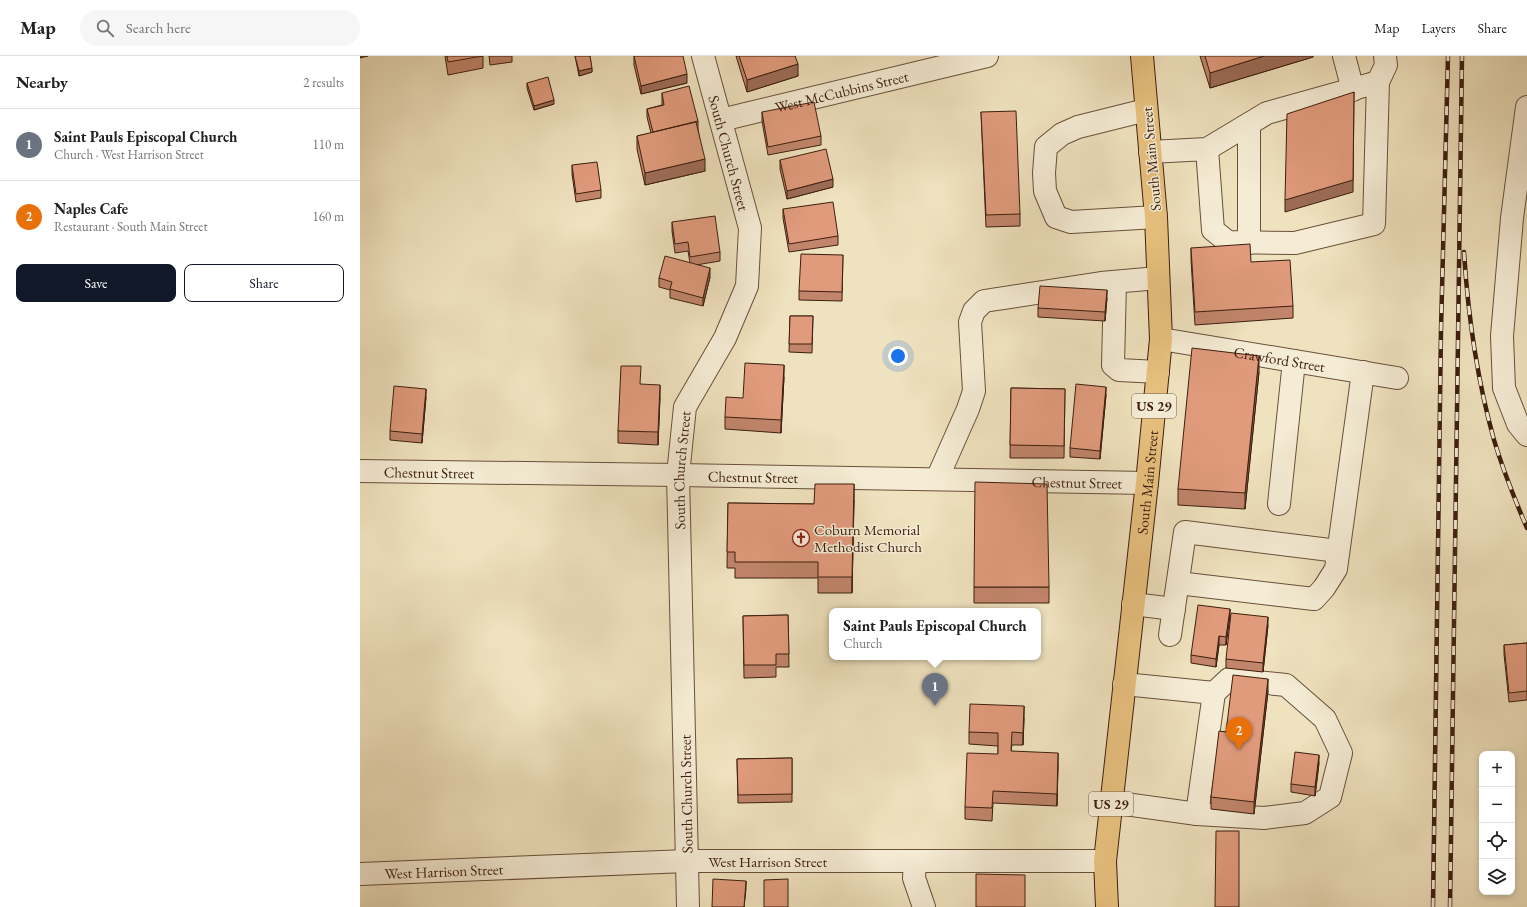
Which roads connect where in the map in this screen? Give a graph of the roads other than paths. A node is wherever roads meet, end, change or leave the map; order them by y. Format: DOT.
graph roads {
  1 [pos="703,56"];
  2 [pos="986,56"];
  3 [pos="1142,56"];
  4 [pos="1344,56"];
  5 [pos="1385,56"];
  6 [pos="1378,82"];
  7 [pos="1353,90"];
  8 [pos="1527,108"];
  9 [pos="1146,110"];
  10 [pos="721,120"];
  11 [pos="1249,124"];
  12 [pos="1206,149"];
  13 [pos="1150,152"];
  14 [pos="1156,217"];
  15 [pos="1249,243"];
  16 [pos="1158,278"];
  17 [pos="1115,282"];
  18 [pos="1161,339"];
  19 [pos="1294,361"];
  20 [pos="1158,372"];
  21 [pos="1363,372"];
  22 [pos="1398,378"];
  23 [pos="1522,429"];
  24 [pos="360,471"];
  25 [pos="678,475"];
  26 [pos="937,480"];
  27 [pos="1147,483"];
  28 [pos="1279,504"];
  29 [pos="1338,551"];
  30 [pos="1178,583"];
  31 [pos="1133,604"];
  32 [pos="1174,609"];
  33 [pos="1170,635"];
  34 [pos="1124,684"];
  35 [pos="1214,694"];
  36 [pos="1111,802"];
  37 [pos="1197,814"];
  38 [pos="687,861"];
  39 [pos="914,861"];
  40 [pos="1105,861"];
  41 [pos="360,874"];
  42 [pos="688,907"];
  43 [pos="924,907"];
  44 [pos="1107,907"];
  1 -- 10 [label="street, South Church Street"];
  2 -- 10 [label="street, West McCubbins Street"];
  3 -- 9 [label="main road, South Main Street / US 29"];
  4 -- 7 [label="street"];
  5 -- 6 [label="street"];
  6 -- 7 [label="street"];
  6 -- 15 [label="street"];
  7 -- 11 [label="street"];
  8 -- 23 [label="street"];
  9 -- 13 [label="main road, South Main Street / US 29"];
  9 -- 14 [label="street"];
  10 -- 25 [label="street, South Church Street"];
  11 -- 12 [label="street"];
  11 -- 15 [label="street"];
  12 -- 13 [label="street"];
  12 -- 15 [label="street"];
  13 -- 14 [label="main road, South Main Street / US 29"];
  14 -- 16 [label="main road, South Main Street / US 29"];
  16 -- 17 [label="street"];
  16 -- 18 [label="main road, South Main Street / US 29"];
  17 -- 20 [label="street"];
  17 -- 26 [label="street"];
  18 -- 19 [label="street, Crawford Street"];
  18 -- 20 [label="main road, South Main Street / US 29"];
  19 -- 21 [label="street, Crawford Street"];
  19 -- 28 [label="street"];
  20 -- 27 [label="main road, South Main Street / US 29"];
  21 -- 22 [label="street, Crawford Street"];
  21 -- 29 [label="street"];
  24 -- 25 [label="street, Chestnut Street"];
  25 -- 26 [label="street, Chestnut Street"];
  25 -- 38 [label="street, South Church Street"];
  26 -- 27 [label="street, Chestnut Street"];
  27 -- 31 [label="main road, South Main Street / US 29"];
  29 -- 30 [label="street"];
  29 -- 30 [label="street"];
  30 -- 32 [label="street"];
  31 -- 32 [label="street"];
  31 -- 34 [label="main road, South Main Street / US 29"];
  32 -- 33 [label="street"];
  34 -- 35 [label="street"];
  34 -- 36 [label="main road, South Main Street / US 29"];
  35 -- 37 [label="street"];
  35 -- 37 [label="street"];
  36 -- 37 [label="street"];
  36 -- 40 [label="main road, South Main Street / US 29"];
  38 -- 39 [label="street, West Harrison Street"];
  38 -- 41 [label="street, West Harrison Street"];
  38 -- 42 [label="street, South Church Street"];
  39 -- 40 [label="street, West Harrison Street"];
  39 -- 43 [label="street"];
  40 -- 44 [label="main road, South Main Street / US 29"];
}
